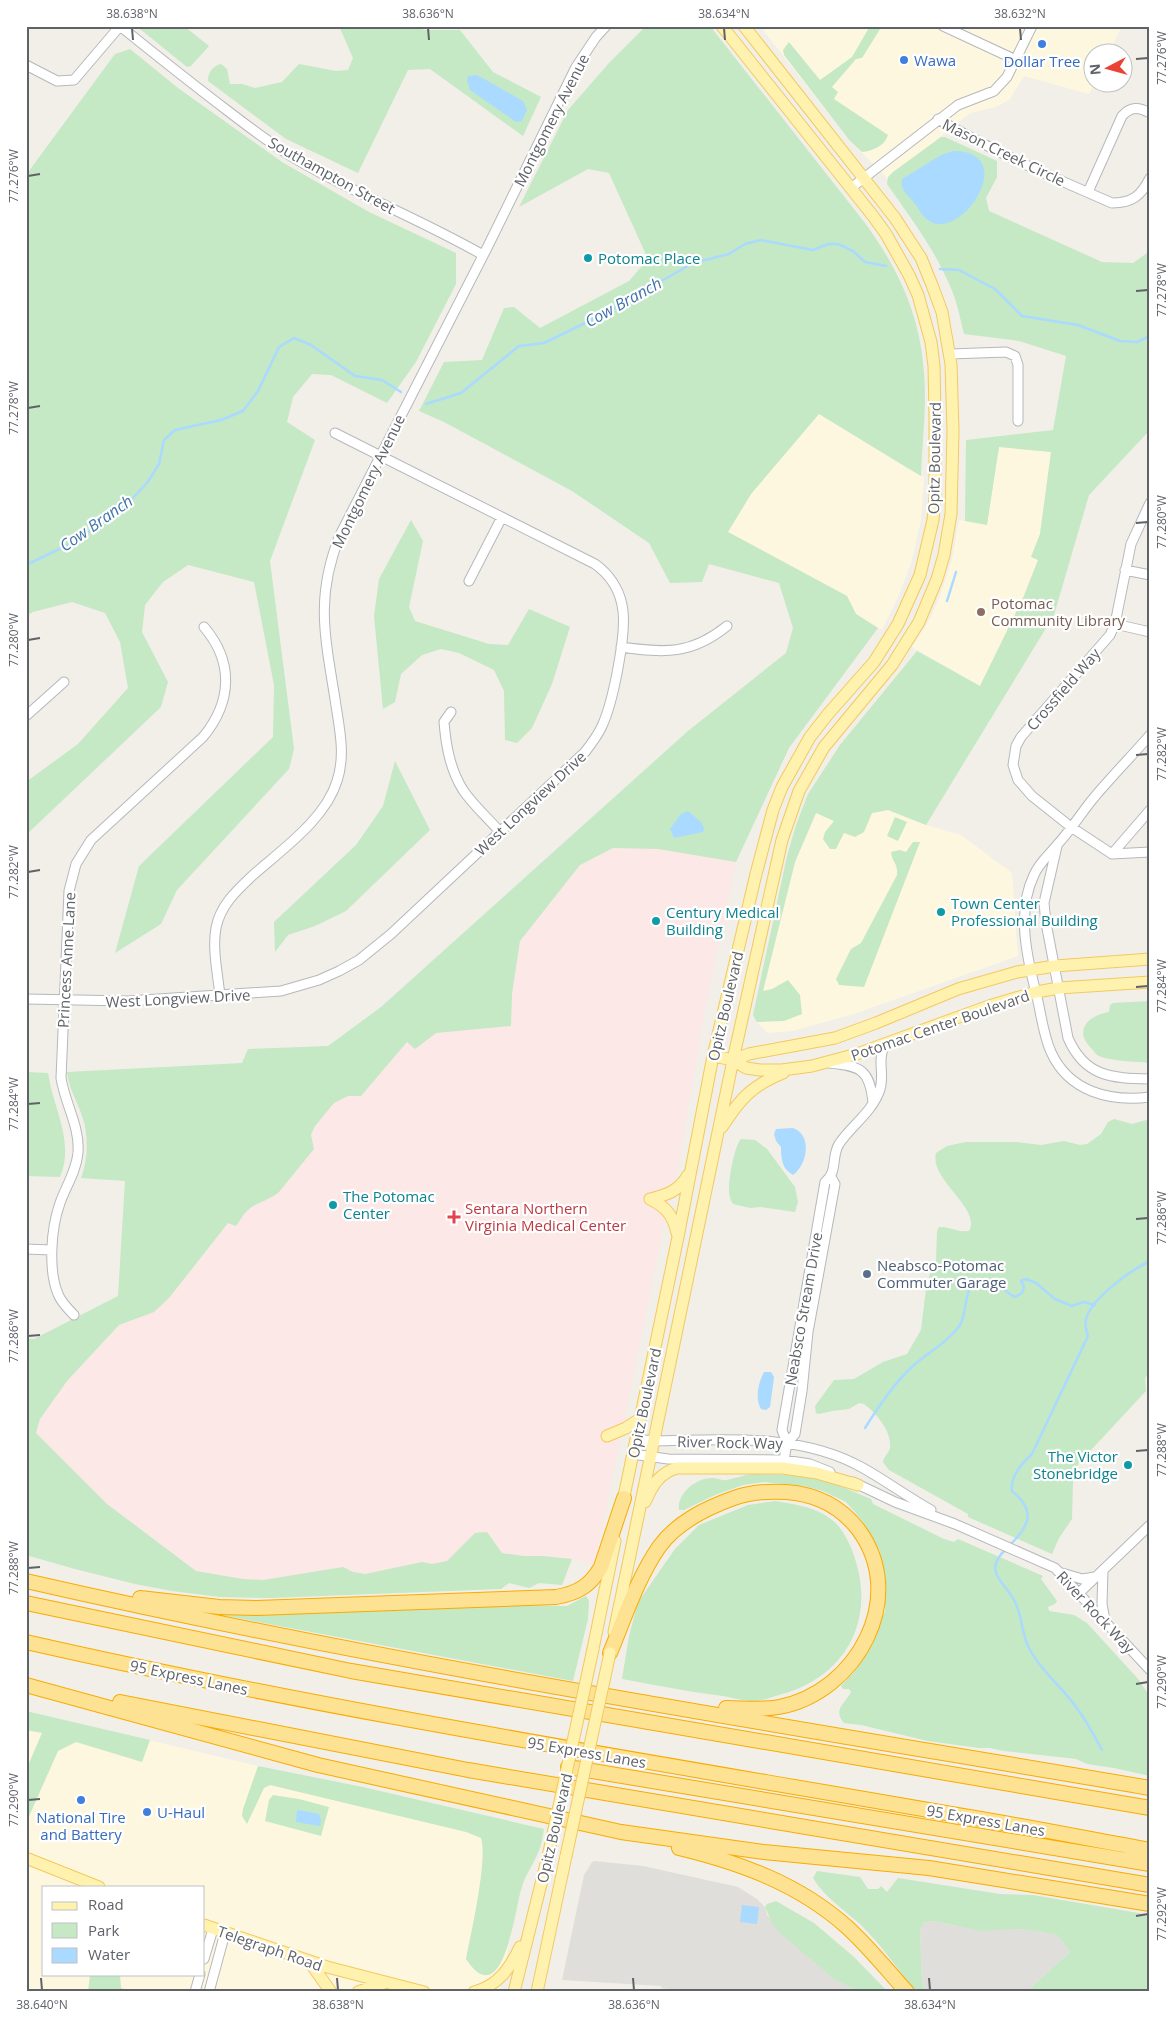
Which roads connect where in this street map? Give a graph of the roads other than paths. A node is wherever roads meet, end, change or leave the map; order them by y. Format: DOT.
graph roads {
  1 [pos="120,26"];
  2 [pos="606,26"];
  3 [pos="722,26"];
  4 [pos="744,26"];
  5 [pos="943,26"];
  6 [pos="1032,26"];
  7 [pos="1016,60"];
  8 [pos="26,65"];
  9 [pos="1150,113"];
  10 [pos="938,119"];
  11 [pos="864,177"];
  12 [pos="1150,178"];
  13 [pos="851,188"];
  14 [pos="1088,192"];
  15 [pos="483,255"];
  16 [pos="950,354"];
  17 [pos="1018,421"];
  18 [pos="335,433"];
  19 [pos="380,456"];
  20 [pos="1150,503"];
  21 [pos="502,518"];
  22 [pos="1125,570"];
  23 [pos="1150,575"];
  24 [pos="470,581"];
  25 [pos="1115,624"];
  26 [pos="727,626"];
  27 [pos="204,627"];
  28 [pos="1150,632"];
  29 [pos="621,647"];
  30 [pos="64,682"];
  31 [pos="451,712"];
  32 [pos="26,716"];
  33 [pos="1150,735"];
  34 [pos="1150,810"];
  35 [pos="1071,828"];
  36 [pos="500,832"];
  37 [pos="1057,846"];
  38 [pos="1150,852"];
  39 [pos="1112,854"];
  40 [pos="1150,959"];
  41 [pos="1054,966"];
  42 [pos="1030,970"];
  43 [pos="1150,982"];
  44 [pos="1059,988"];
  45 [pos="1036,992"];
  46 [pos="220,996"];
  47 [pos="26,999"];
  48 [pos="63,1000"];
  49 [pos="885,1044"];
  50 [pos="713,1056"];
  51 [pos="733,1060"];
  52 [pos="826,1063"];
  53 [pos="796,1068"];
  54 [pos="1150,1079"];
  55 [pos="1150,1096"];
  56 [pos="873,1103"];
  57 [pos="719,1133"];
  58 [pos="692,1164"];
  59 [pos="831,1177"];
  60 [pos="678,1237"];
  61 [pos="26,1249"];
  62 [pos="52,1250"];
  63 [pos="74,1315"];
  64 [pos="640,1419"];
  65 [pos="607,1436"];
  66 [pos="636,1439"];
  67 [pos="653,1441"];
  68 [pos="787,1443"];
  69 [pos="632,1454"];
  70 [pos="650,1457"];
  71 [pos="784,1460"];
  72 [pos="858,1485"];
  73 [pos="624,1498"];
  74 [pos="636,1524"];
  75 [pos="955,1524"];
  76 [pos="1150,1525"];
  77 [pos="1057,1570"];
  78 [pos="1103,1570"];
  79 [pos="1096,1577"];
  80 [pos="26,1581"];
  81 [pos="1079,1593"];
  82 [pos="26,1603"];
  83 [pos="1105,1621"];
  84 [pos="26,1642"];
  85 [pos="610,1653"];
  86 [pos="1150,1670"];
  87 [pos="26,1684"];
  88 [pos="662,1704"];
  89 [pos="568,1767"];
  90 [pos="585,1770"];
  91 [pos="1150,1788"];
  92 [pos="1150,1808"];
  93 [pos="621,1832"];
  94 [pos="1150,1850"];
  95 [pos="26,1858"];
  96 [pos="1150,1864"];
  97 [pos="1150,1885"];
  98 [pos="96,1886"];
  99 [pos="536,1903"];
  100 [pos="1150,1904"];
  101 [pos="208,1927"];
  102 [pos="225,1933"];
  103 [pos="205,1951"];
  104 [pos="308,1962"];
  105 [pos="199,1976"];
  106 [pos="384,1983"];
  107 [pos="195,1992"];
  108 [pos="209,1992"];
  109 [pos="332,1992"];
  110 [pos="358,1992"];
  111 [pos="424,1992"];
  112 [pos="474,1992"];
  113 [pos="514,1992"];
  114 [pos="537,1992"];
  115 [pos="907,1992"];
  1 -- 8 [label="street"];
  1 -- 15 [label="street, Southampton Street"];
  2 -- 15 [label="street, Montgomery Avenue"];
  3 -- 13 [label="main road, Opitz Boulevard"];
  4 -- 11 [label="main road, Opitz Boulevard"];
  5 -- 7 [label="street"];
  6 -- 7 [label="street"];
  7 -- 10 [label="street"];
  9 -- 14 [label="street"];
  10 -- 11 [label="street, Mason Creek Circle"];
  10 -- 14 [label="street, Mason Creek Circle"];
  11 -- 13 [label="street, Mason Creek Circle"];
  11 -- 16 [label="main road, Opitz Boulevard"];
  12 -- 14 [label="street, Mason Creek Circle"];
  13 -- 50 [label="main road, Opitz Boulevard"];
  15 -- 19 [label="street, Montgomery Avenue"];
  16 -- 17 [label="street"];
  16 -- 51 [label="main road, Opitz Boulevard"];
  18 -- 19 [label="street, West Longview Drive"];
  19 -- 21 [label="street, West Longview Drive"];
  19 -- 46 [label="street, Montgomery Avenue"];
  20 -- 22 [label="street, Crossfield Way"];
  21 -- 24 [label="street"];
  21 -- 29 [label="street, West Longview Drive"];
  22 -- 23 [label="street"];
  22 -- 25 [label="street, Crossfield Way"];
  25 -- 28 [label="street"];
  25 -- 35 [label="street, Crossfield Way"];
  26 -- 29 [label="street"];
  27 -- 48 [label="street, Princess Anne Lane"];
  29 -- 36 [label="street, West Longview Drive"];
  30 -- 32 [label="street"];
  31 -- 36 [label="street"];
  33 -- 35 [label="street"];
  34 -- 39 [label="street"];
  35 -- 37 [label="street"];
  35 -- 39 [label="street, Crossfield Way"];
  36 -- 46 [label="street, West Longview Drive"];
  37 -- 41 [label="street"];
  37 -- 42 [label="street"];
  38 -- 39 [label="street"];
  40 -- 41 [label="main road, Potomac Center Boulevard"];
  41 -- 42 [label="main road, Potomac Center Boulevard"];
  41 -- 44 [label="street"];
  42 -- 45 [label="street"];
  42 -- 51 [label="main road, Potomac Center Boulevard"];
  43 -- 44 [label="main road, Potomac Center Boulevard"];
  44 -- 45 [label="main road, Potomac Center Boulevard"];
  44 -- 54 [label="street"];
  45 -- 49 [label="main road, Potomac Center Boulevard"];
  45 -- 55 [label="street"];
  46 -- 48 [label="street, West Longview Drive"];
  47 -- 48 [label="street, West Longview Drive"];
  48 -- 62 [label="street, Princess Anne Lane"];
  49 -- 52 [label="main road, Potomac Center Boulevard"];
  49 -- 56 [label="street, Neabsco Stream Drive"];
  50 -- 51 [label="main road, Potomac Center Boulevard"];
  50 -- 58 [label="main road, Opitz Boulevard"];
  51 -- 53 [label="main road, Potomac Center Boulevard"];
  51 -- 57 [label="main road, Opitz Boulevard"];
  52 -- 53 [label="main road, Potomac Center Boulevard"];
  52 -- 56 [label="street"];
  53 -- 57 [label="main road"];
  56 -- 59 [label="street, Neabsco Stream Drive"];
  57 -- 67 [label="main road, Opitz Boulevard"];
  58 -- 60 [label="main road, Opitz Boulevard"];
  58 -- 60 [label="main road"];
  59 -- 68 [label="street, Neabsco Stream Drive"];
  59 -- 68 [label="street, Neabsco Stream Drive"];
  60 -- 64 [label="main road, Opitz Boulevard"];
  61 -- 62 [label="street"];
  62 -- 63 [label="street, Princess Anne Lane"];
  64 -- 65 [label="main road"];
  64 -- 66 [label="main road, Opitz Boulevard"];
  66 -- 67 [label="street, River Rock Way"];
  66 -- 69 [label="main road, Opitz Boulevard"];
  67 -- 68 [label="street, River Rock Way"];
  67 -- 70 [label="main road, Opitz Boulevard"];
  68 -- 71 [label="street, Neabsco Stream Drive"];
  68 -- 75 [label="street, River Rock Way"];
  69 -- 70 [label="street, River Rock Way"];
  69 -- 73 [label="main road, Opitz Boulevard"];
  70 -- 71 [label="street, River Rock Way"];
  70 -- 74 [label="main road, Opitz Boulevard"];
  71 -- 72 [label="street, River Rock Way"];
  72 -- 74 [label="main road"];
  72 -- 75 [label="street, River Rock Way"];
  73 -- 80 [label="highway"];
  73 -- 89 [label="main road, Opitz Boulevard, bridge"];
  74 -- 85 [label="main road, Opitz Boulevard"];
  75 -- 77 [label="street, River Rock Way"];
  76 -- 78 [label="street"];
  77 -- 79 [label="street"];
  77 -- 81 [label="street, River Rock Way"];
  78 -- 79 [label="street"];
  78 -- 83 [label="street"];
  79 -- 81 [label="street"];
  80 -- 88 [label="highway"];
  81 -- 83 [label="street, River Rock Way"];
  82 -- 92 [label="highway"];
  83 -- 86 [label="street, River Rock Way"];
  84 -- 94 [label="highway, 95 Express Lanes"];
  85 -- 88 [label="highway"];
  85 -- 90 [label="main road, Opitz Boulevard, bridge"];
  87 -- 93 [label="highway"];
  87 -- 97 [label="highway"];
  88 -- 91 [label="highway"];
  89 -- 90 [label="highway"];
  89 -- 99 [label="main road, Opitz Boulevard, bridge"];
  90 -- 96 [label="highway"];
  90 -- 114 [label="main road, Opitz Boulevard, bridge"];
  93 -- 100 [label="highway"];
  93 -- 115 [label="highway"];
  95 -- 98 [label="main road"];
  99 -- 112 [label="main road"];
  99 -- 113 [label="main road, Opitz Boulevard"];
  101 -- 102 [label="main road, Telegraph Road"];
  101 -- 103 [label="street"];
  102 -- 104 [label="main road, Telegraph Road"];
  102 -- 108 [label="street"];
  104 -- 106 [label="main road, Telegraph Road"];
  104 -- 109 [label="main road"];
  105 -- 107 [label="street"];
  106 -- 110 [label="main road"];
  106 -- 111 [label="main road, Telegraph Road"];
}
